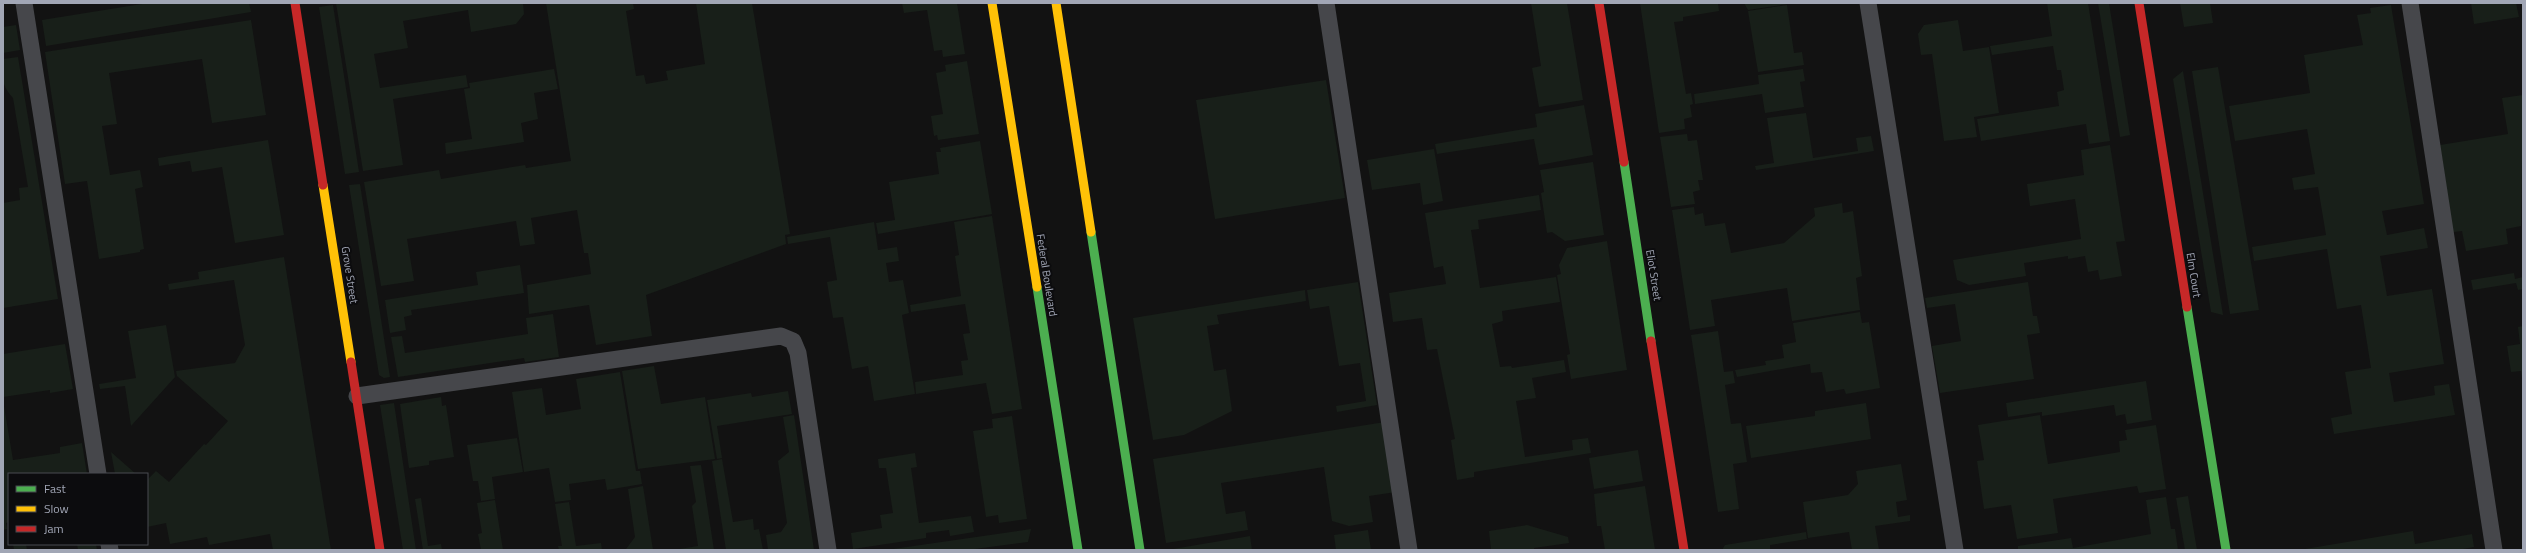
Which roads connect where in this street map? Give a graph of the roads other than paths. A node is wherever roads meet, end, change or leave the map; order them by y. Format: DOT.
graph roads {
  1 [pos="24,3"];
  2 [pos="295,3"];
  3 [pos="992,3"];
  4 [pos="1056,3"];
  5 [pos="1326,3"];
  6 [pos="1599,3"];
  7 [pos="1868,3"];
  8 [pos="2139,3"];
  9 [pos="2410,3"];
  10 [pos="357,396"];
  11 [pos="98,473"];
  12 [pos="380,550"];
  13 [pos="828,550"];
  14 [pos="1078,550"];
  15 [pos="1140,550"];
  16 [pos="1410,550"];
  17 [pos="1684,550"];
  18 [pos="1955,550"];
  19 [pos="2226,550"];
  20 [pos="2494,550"];
  1 -- 11 [label="lane"];
  2 -- 10 [label="street, Grove Street"];
  3 -- 14 [label="street, Federal Boulevard"];
  4 -- 15 [label="street"];
  5 -- 16 [label="lane"];
  6 -- 17 [label="street, Eliot Street"];
  7 -- 18 [label="lane"];
  8 -- 19 [label="street, Elm Court"];
  9 -- 20 [label="lane"];
  10 -- 12 [label="street, Grove Street"];
  10 -- 13 [label="lane"];
}
